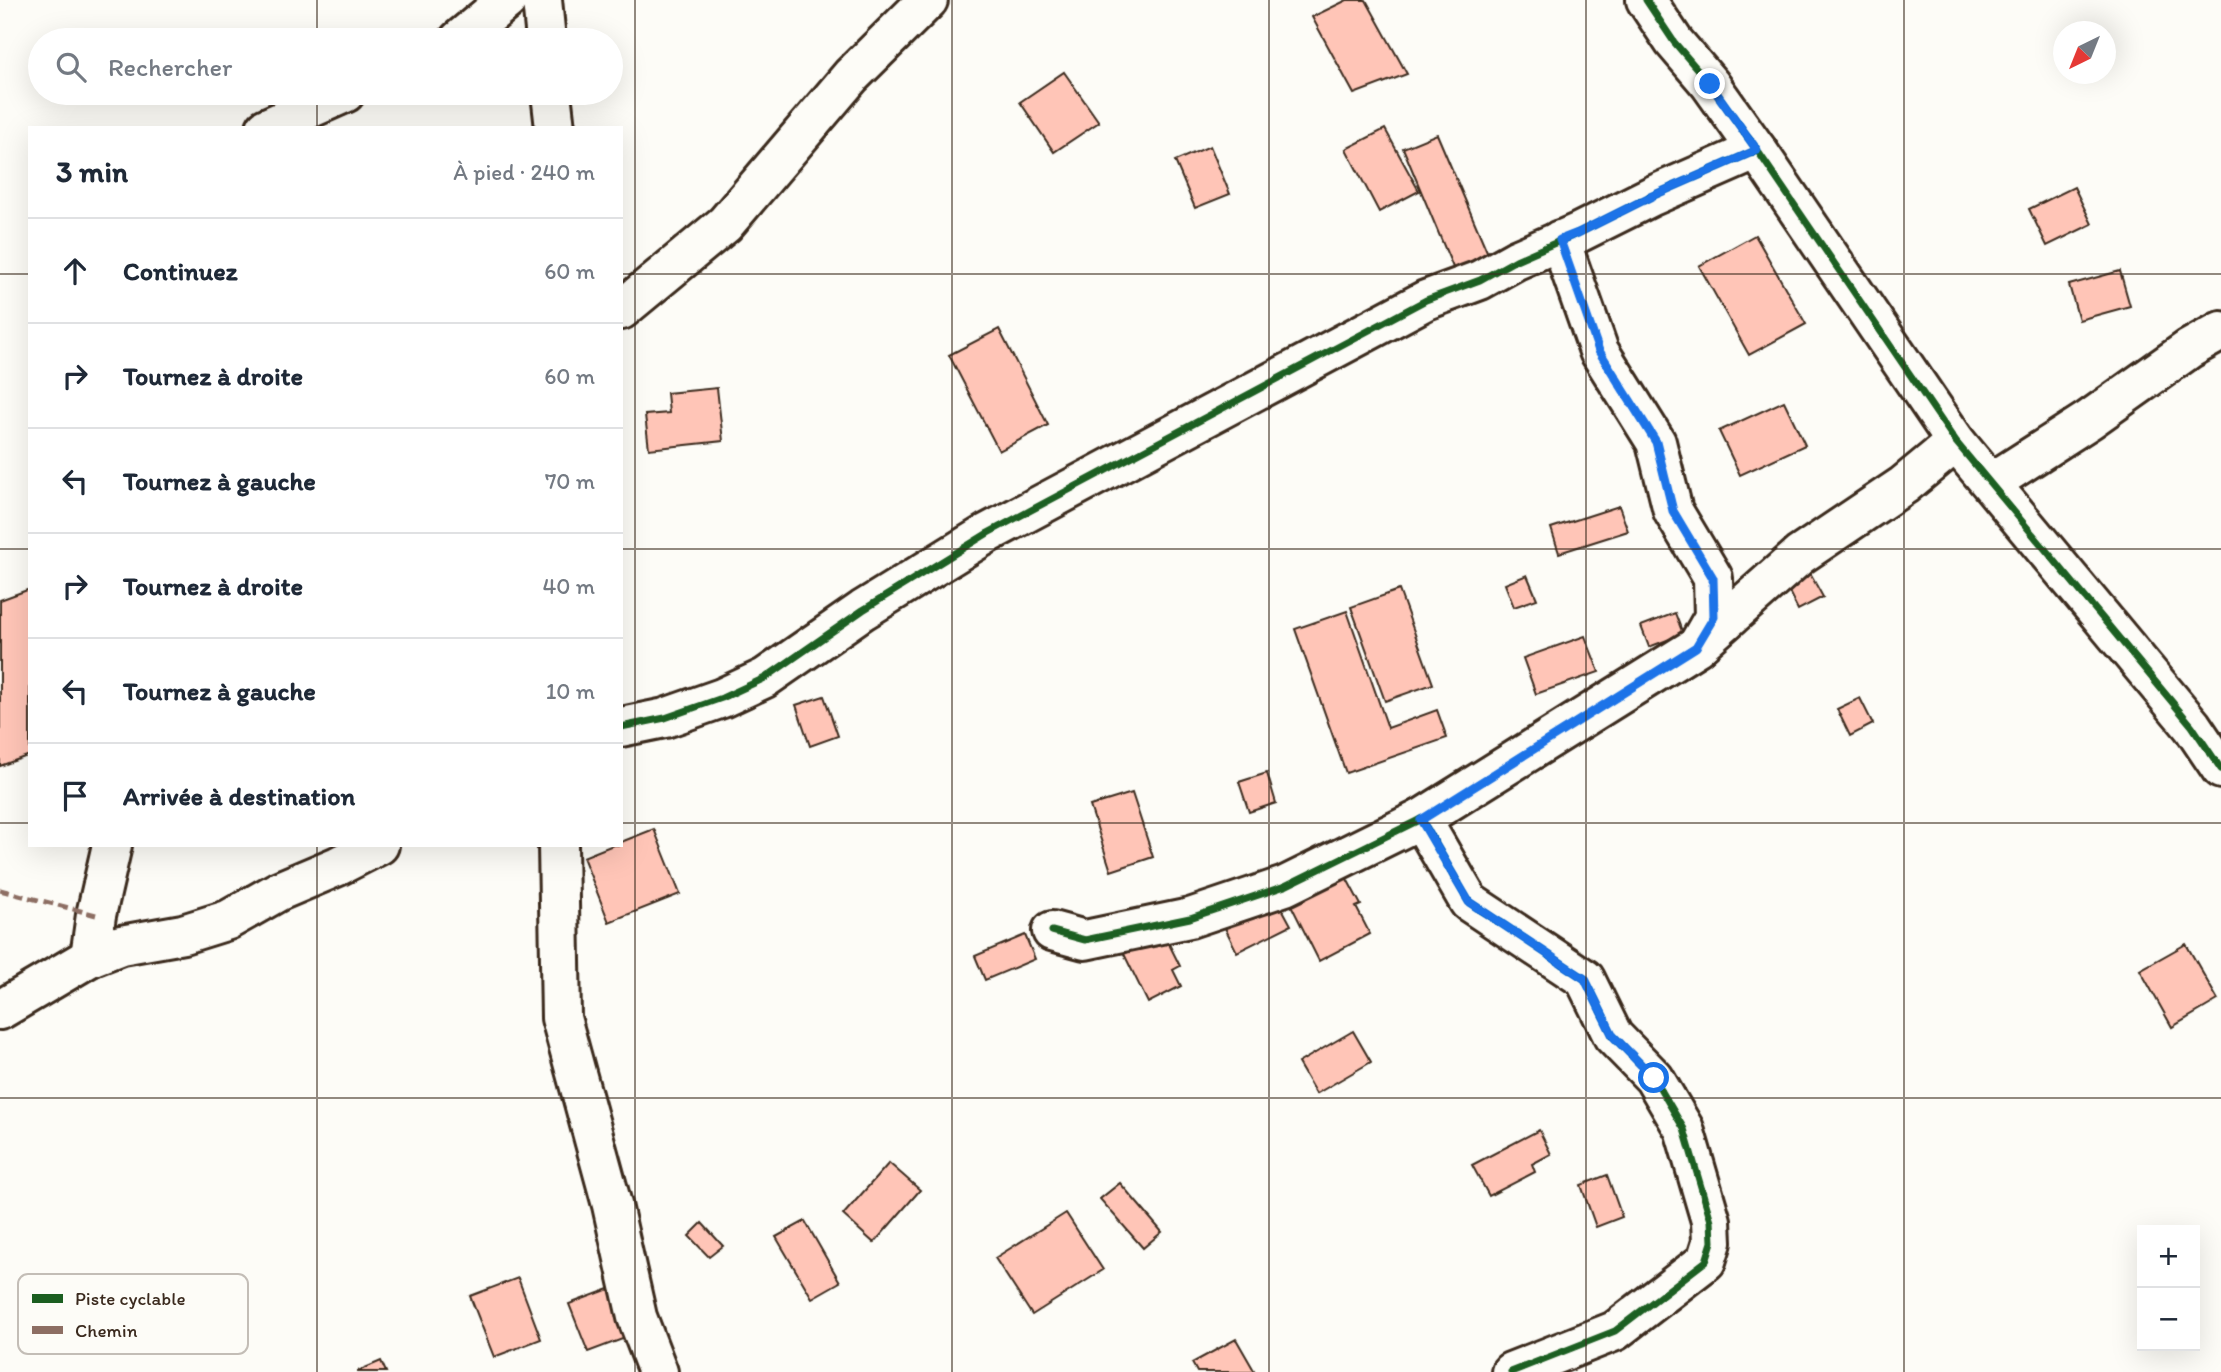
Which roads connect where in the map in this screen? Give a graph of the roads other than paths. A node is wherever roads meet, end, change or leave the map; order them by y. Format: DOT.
graph roads {
  1 [pos="506,0"];
  2 [pos="542,0"];
  3 [pos="928,0"];
  4 [pos="1646,0"];
  5 [pos="473,28"];
  6 [pos="545,28"];
  7 [pos="318,105"];
  8 [pos="552,105"];
  9 [pos="271,126"];
  10 [pos="555,126"];
  11 [pos="1757,150"];
  12 [pos="1560,240"];
  13 [pos="623,308"];
  14 [pos="2221,331"];
  15 [pos="1956,442"];
  16 [pos="1991,482"];
  17 [pos="1696,647"];
  18 [pos="623,727"];
  19 [pos="2221,769"];
  20 [pos="1421,820"];
  21 [pos="112,847"];
  22 [pos="375,847"];
  23 [pos="558,847"];
  24 [pos="1052,930"];
  25 [pos="90,957"];
  26 [pos="0,1010"];
  27 [pos="658,1372"];
  28 [pos="1511,1372"];
  1 -- 5 [label="street"];
  2 -- 6 [label="street"];
  3 -- 13 [label="street"];
  4 -- 11 [label="street"];
  7 -- 9 [label="street"];
  8 -- 10 [label="street"];
  11 -- 12 [label="street"];
  11 -- 15 [label="street"];
  12 -- 17 [label="street"];
  12 -- 18 [label="street"];
  14 -- 16 [label="street"];
  15 -- 16 [label="street"];
  15 -- 17 [label="street"];
  16 -- 19 [label="street"];
  17 -- 20 [label="street"];
  20 -- 24 [label="street"];
  20 -- 28 [label="street"];
  21 -- 25 [label="street"];
  22 -- 25 [label="street"];
  23 -- 27 [label="street"];
  25 -- 26 [label="street"];
}
